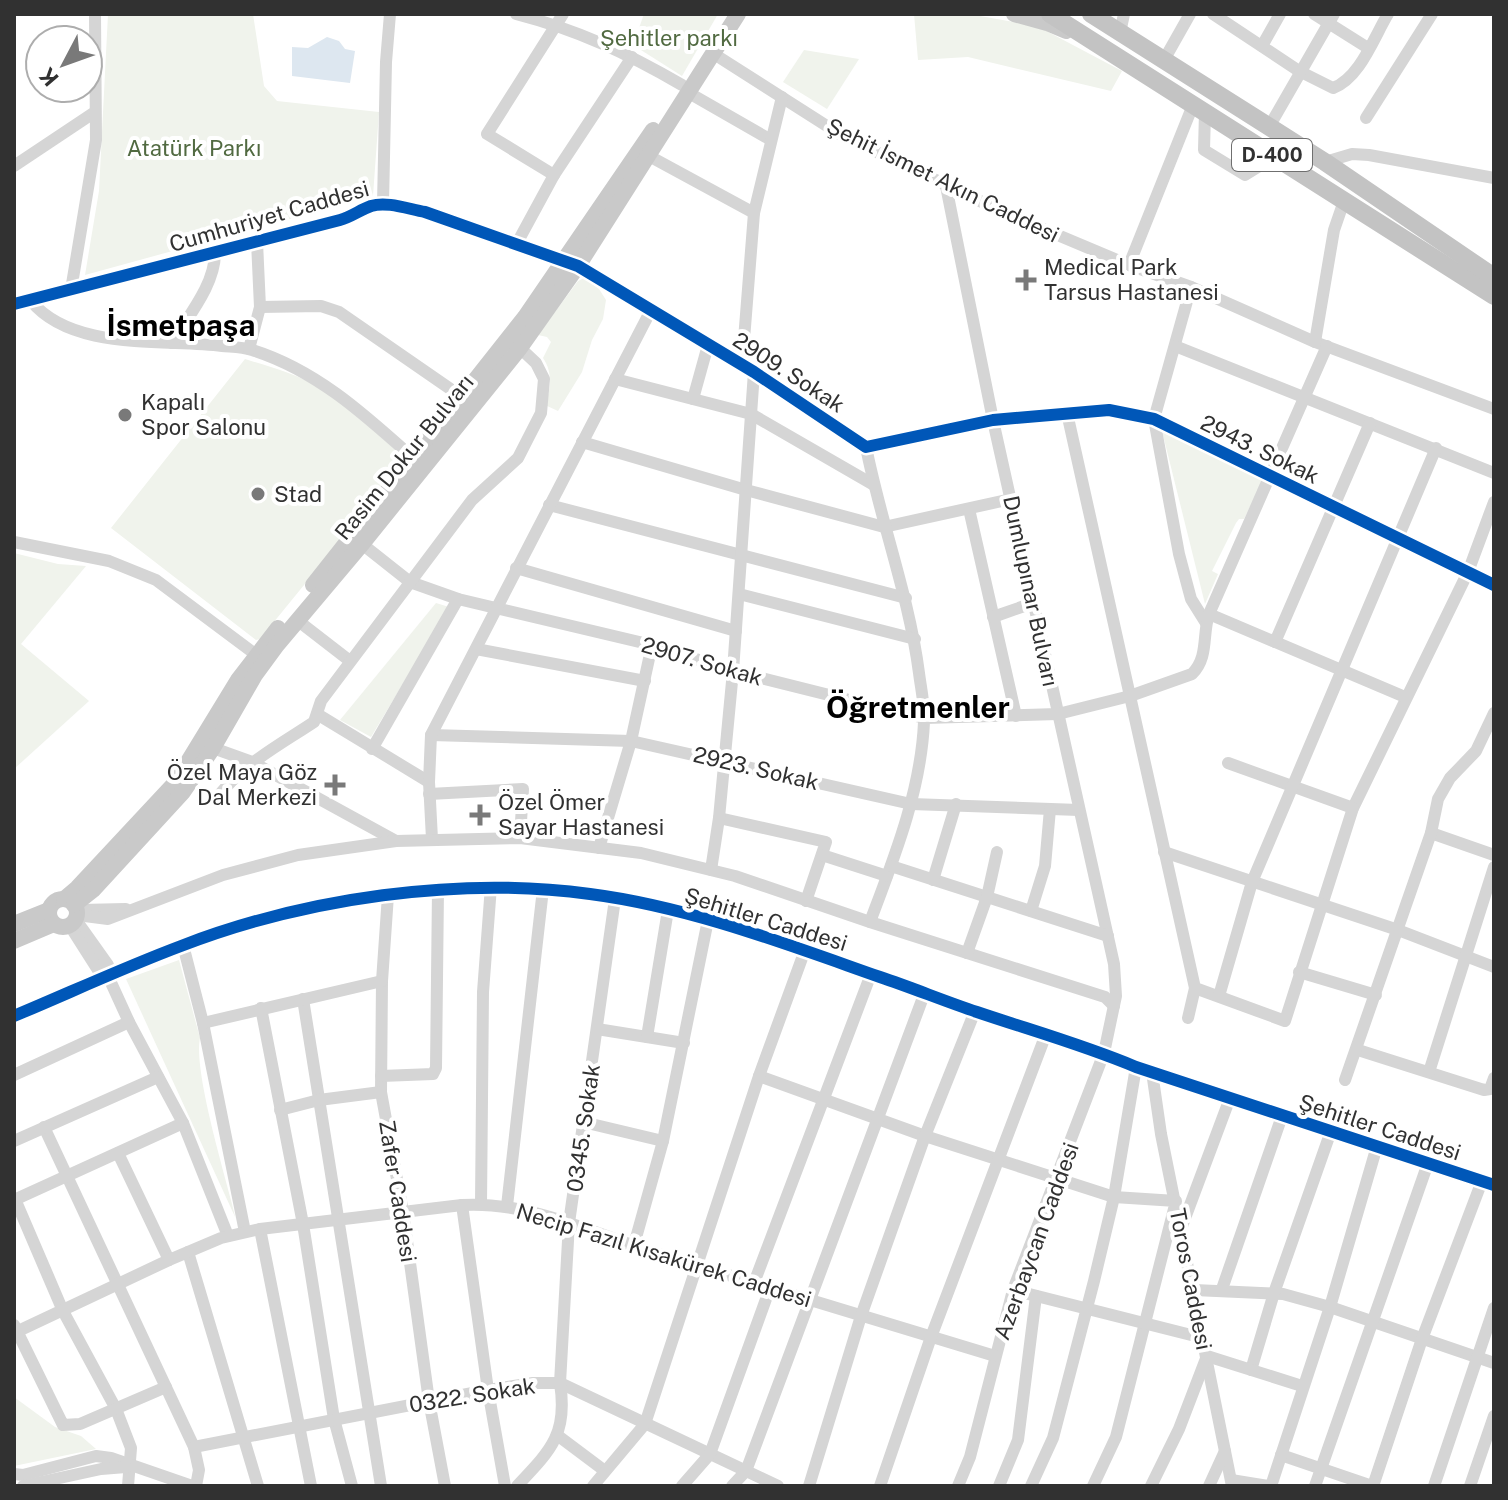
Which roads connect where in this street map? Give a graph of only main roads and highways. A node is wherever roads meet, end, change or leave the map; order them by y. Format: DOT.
graph roads {
  1 [pos="727,14"];
  2 [pos="738,14"];
  3 [pos="1014,14"];
  4 [pos="1050,14"];
  5 [pos="1091,14"];
  6 [pos="1122,23"];
  7 [pos="1111,53"];
  8 [pos="686,89"];
  9 [pos="571,264"];
  10 [pos="1494,277"];
  11 [pos="1494,296"];
  12 [pos="67,914"];
  13 [pos="14,924"];
  14 [pos="14,941"];
  1 -- 8 [label="main road"];
  2 -- 8 [label="main road, Rasim Dokur Bulvarı"];
  3 -- 7 [label="main road"];
  4 -- 7 [label="highway, D-400"];
  5 -- 6 [label="highway, D-400"];
  6 -- 10 [label="highway, D-400"];
  7 -- 11 [label="highway, D-400"];
  8 -- 9 [label="main road"];
  8 -- 9 [label="main road, Rasim Dokur Bulvarı"];
  9 -- 12 [label="main road"];
  9 -- 12 [label="main road, Rasim Dokur Bulvarı"];
  12 -- 13 [label="main road"];
  12 -- 14 [label="main road"];
}
